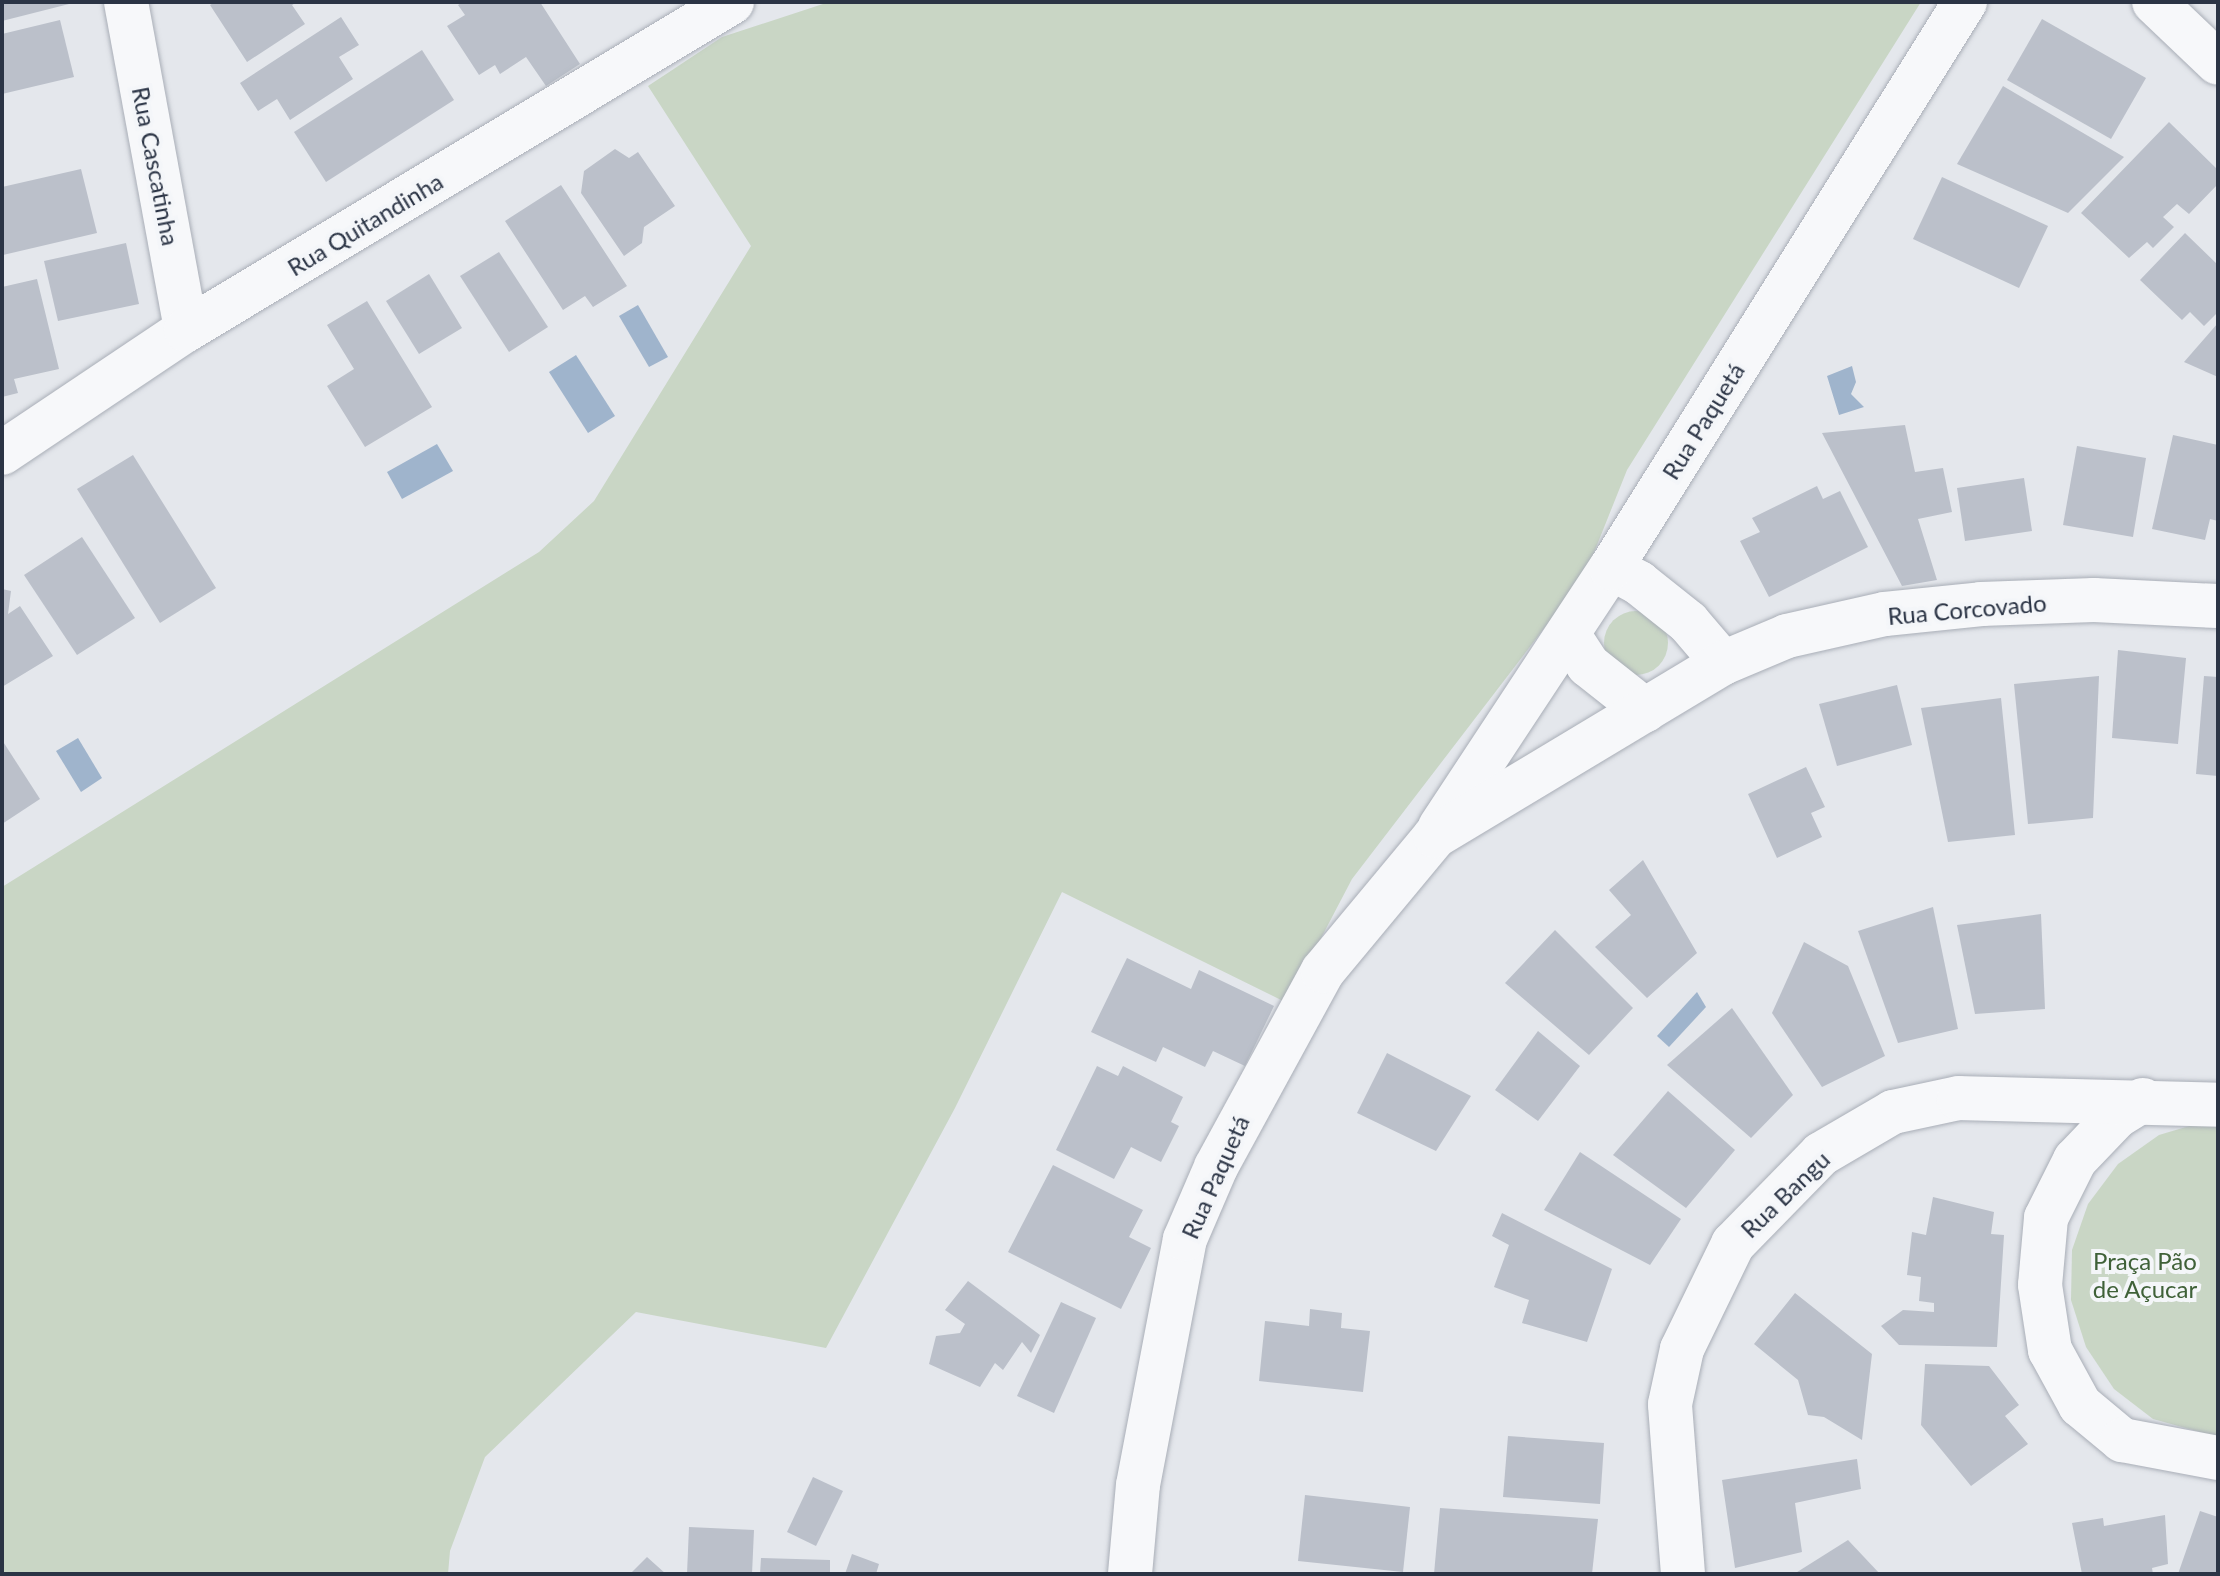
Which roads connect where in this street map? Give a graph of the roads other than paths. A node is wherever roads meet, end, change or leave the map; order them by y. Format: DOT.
graph roads {
  1 [pos="126,2"];
  2 [pos="732,2"];
  3 [pos="1965,2"];
  4 [pos="2154,2"];
  5 [pos="2218,63"];
  6 [pos="186,330"];
  7 [pos="2,453"];
  8 [pos="1611,568"];
  9 [pos="2218,606"];
  10 [pos="1568,634"];
  11 [pos="1723,663"];
  12 [pos="1645,710"];
  13 [pos="1435,836"];
  14 [pos="2143,1100"];
  15 [pos="2218,1105"];
  16 [pos="2218,1458"];
  17 [pos="1130,1574"];
  18 [pos="1683,1574"];
  1 -- 6 [label="street, Rua Cascatinha"];
  2 -- 6 [label="street, Rua Quitandinha"];
  3 -- 8 [label="street, Rua Paquetá"];
  4 -- 5 [label="street"];
  6 -- 7 [label="street, Rua Quitandinha"];
  8 -- 10 [label="street, Rua Paquetá"];
  8 -- 11 [label="street"];
  9 -- 11 [label="street, Rua Corcovado"];
  10 -- 12 [label="street"];
  10 -- 13 [label="street, Rua Paquetá"];
  11 -- 12 [label="street, Rua Paquetá"];
  12 -- 13 [label="street, Rua Paquetá"];
  13 -- 17 [label="street, Rua Paquetá"];
  14 -- 15 [label="street, Rua Bangu"];
  14 -- 16 [label="street"];
  14 -- 18 [label="street, Rua Bangu"];
}
